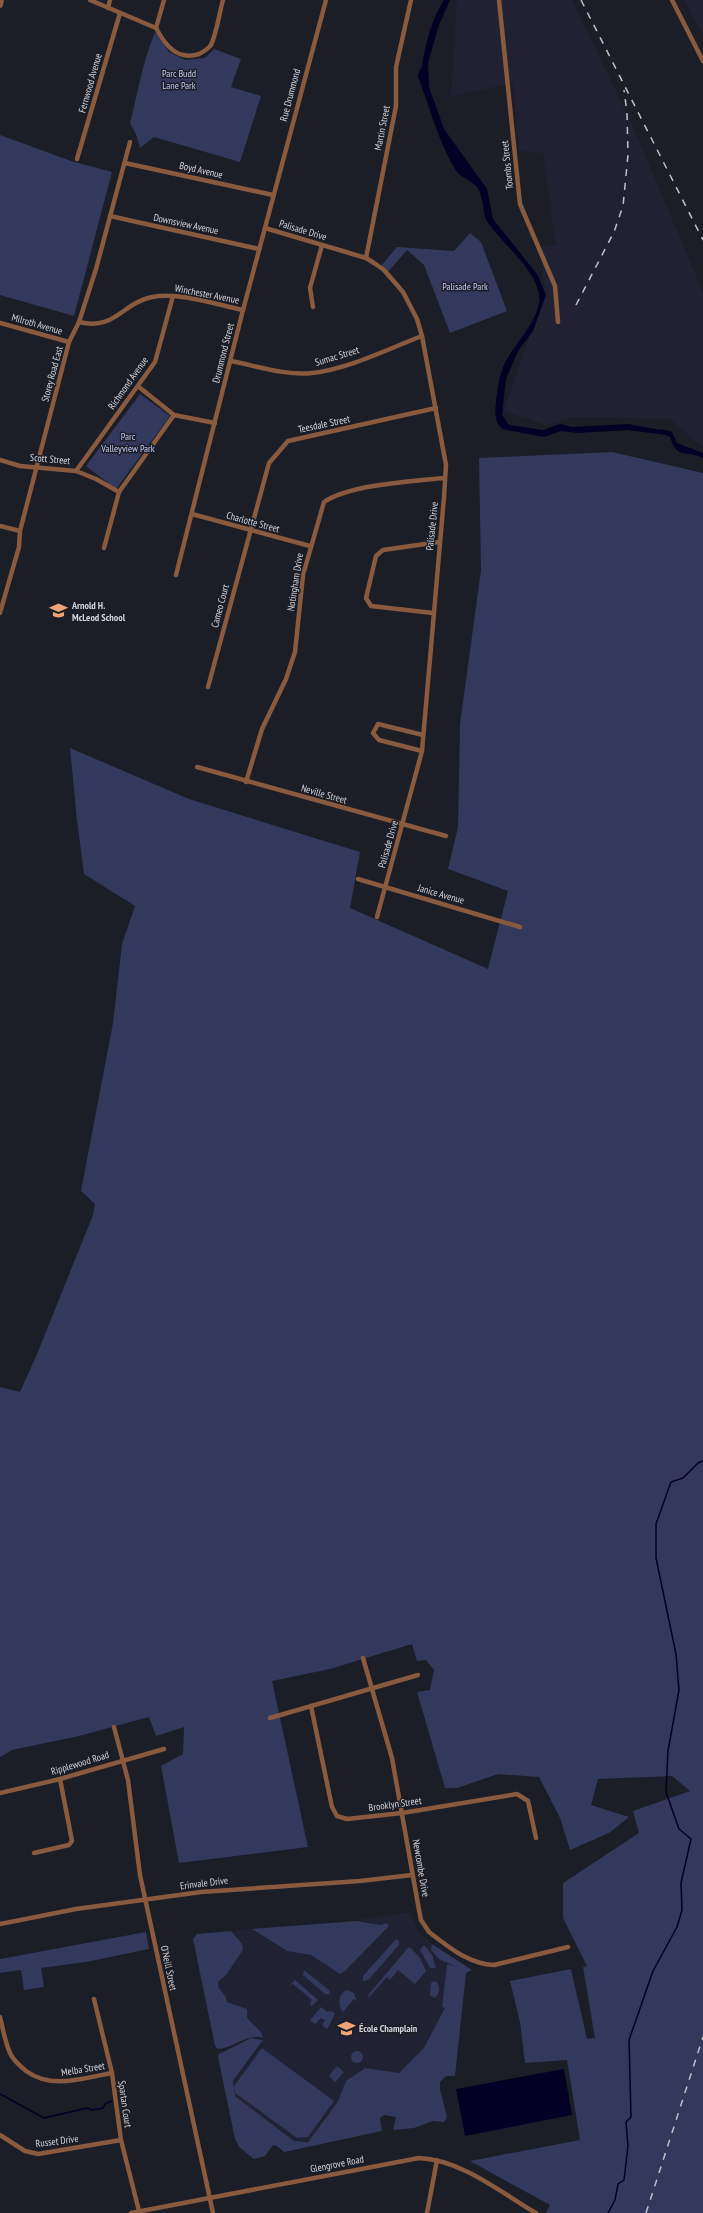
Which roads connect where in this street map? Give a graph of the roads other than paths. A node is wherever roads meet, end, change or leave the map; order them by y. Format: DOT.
graph roads {
  1 [pos="1,0"];
  2 [pos="90,0"];
  3 [pos="110,0"];
  4 [pos="164,0"];
  5 [pos="223,0"];
  6 [pos="326,0"];
  7 [pos="411,0"];
  8 [pos="499,0"];
  9 [pos="672,0"];
  10 [pos="0,5"];
  11 [pos="108,8"];
  12 [pos="120,13"];
  13 [pos="156,28"];
  14 [pos="703,61"];
  15 [pos="130,142"];
  16 [pos="77,159"];
  17 [pos="124,163"];
  18 [pos="273,195"];
  19 [pos="110,216"];
  20 [pos="265,228"];
  21 [pos="322,245"];
  22 [pos="259,249"];
  23 [pos="366,258"];
  24 [pos="173,296"];
  25 [pos="313,307"];
  26 [pos="243,310"];
  27 [pos="79,322"];
  28 [pos="558,322"];
  29 [pos="0,323"];
  30 [pos="422,336"];
  31 [pos="69,342"];
  32 [pos="231,361"];
  33 [pos="138,387"];
  34 [pos="436,408"];
  35 [pos="174,415"];
  36 [pos="215,423"];
  37 [pos="0,460"];
  38 [pos="37,466"];
  39 [pos="76,470"];
  40 [pos="444,478"];
  41 [pos="118,492"];
  42 [pos="192,514"];
  43 [pos="0,526"];
  44 [pos="250,530"];
  45 [pos="20,531"];
  46 [pos="439,542"];
  47 [pos="310,546"];
  48 [pos="104,548"];
  49 [pos="176,575"];
  50 [pos="0,591"];
  51 [pos="6,592"];
  52 [pos="433,613"];
  53 [pos="0,614"];
  54 [pos="208,687"];
  55 [pos="423,735"];
  56 [pos="422,751"];
  57 [pos="198,767"];
  58 [pos="246,782"];
  59 [pos="403,826"];
  60 [pos="446,836"];
  61 [pos="358,880"];
  62 [pos="385,888"];
  63 [pos="377,917"];
  64 [pos="520,927"];
  65 [pos="363,1658"];
  66 [pos="418,1676"];
  67 [pos="372,1689"];
  68 [pos="311,1706"];
  69 [pos="270,1718"];
  70 [pos="114,1727"];
  71 [pos="164,1749"];
  72 [pos="123,1759"];
  73 [pos="60,1779"];
  74 [pos="0,1793"];
  75 [pos="402,1813"];
  76 [pos="536,1838"];
  77 [pos="34,1853"];
  78 [pos="412,1875"];
  79 [pos="146,1901"];
  80 [pos="0,1924"];
  81 [pos="568,1947"];
  82 [pos="94,1999"];
  83 [pos="0,2017"];
  84 [pos="112,2073"];
  85 [pos="0,2135"];
  86 [pos="121,2140"];
  87 [pos="437,2160"];
  88 [pos="210,2198"];
  89 [pos="139,2211"];
  90 [pos="131,2213"];
  91 [pos="213,2213"];
  92 [pos="427,2213"];
  93 [pos="536,2213"];
  1 -- 10 [label="street"];
  2 -- 11 [label="street"];
  3 -- 11 [label="street"];
  4 -- 13 [label="street"];
  5 -- 13 [label="street"];
  6 -- 18 [label="street, Rue Drummond"];
  7 -- 23 [label="street, Martin Street"];
  8 -- 28 [label="street, Toombs Street"];
  9 -- 14 [label="street"];
  11 -- 12 [label="street"];
  12 -- 13 [label="street"];
  12 -- 16 [label="street, Fernwood Avenue"];
  15 -- 17 [label="street, Storey Road East"];
  17 -- 18 [label="street, Boyd Avenue"];
  17 -- 19 [label="street, Storey Road East"];
  18 -- 20 [label="street, Drummond Street"];
  19 -- 22 [label="street, Downsview Avenue"];
  19 -- 27 [label="street, Storey Road East"];
  20 -- 21 [label="street, Palisade Drive"];
  20 -- 22 [label="street, Drummond Street"];
  21 -- 23 [label="street, Palisade Drive"];
  21 -- 25 [label="street"];
  22 -- 26 [label="street, Drummond Street"];
  23 -- 30 [label="street, Palisade Drive"];
  24 -- 26 [label="street, Winchester Avenue"];
  24 -- 27 [label="street, Winchester Avenue"];
  24 -- 33 [label="street, Richmond Avenue"];
  26 -- 32 [label="street, Drummond Street"];
  27 -- 31 [label="street, Storey Road East"];
  29 -- 31 [label="street, Milroth Avenue"];
  30 -- 32 [label="street, Sumac Street"];
  30 -- 34 [label="street, Palisade Drive"];
  31 -- 38 [label="street, Storey Road East"];
  32 -- 36 [label="street, Drummond Street"];
  33 -- 35 [label="street"];
  33 -- 39 [label="street, Richmond Avenue"];
  34 -- 40 [label="street, Palisade Drive"];
  34 -- 44 [label="street, Teesdale Street"];
  35 -- 36 [label="street"];
  35 -- 41 [label="street"];
  36 -- 42 [label="street, Drummond Street"];
  37 -- 38 [label="street, Scott Street"];
  38 -- 39 [label="street, Scott Street"];
  38 -- 45 [label="street, Storey Road East"];
  39 -- 41 [label="street, Scott Street"];
  40 -- 46 [label="street, Palisade Drive"];
  40 -- 47 [label="street, Notingham Drive"];
  41 -- 48 [label="street"];
  42 -- 44 [label="street, Charlotte Street"];
  42 -- 49 [label="street, Drummond Street"];
  43 -- 45 [label="street"];
  44 -- 47 [label="street, Charlotte Street"];
  44 -- 54 [label="street, Cameo Court"];
  45 -- 51 [label="street, Storey Road East"];
  46 -- 52 [label="street, Palisade Drive"];
  46 -- 52 [label="street"];
  47 -- 58 [label="street, Notingham Drive"];
  50 -- 51 [label="street"];
  51 -- 53 [label="street, Storey Road East"];
  52 -- 55 [label="street, Palisade Drive"];
  55 -- 56 [label="street, Palisade Drive"];
  55 -- 56 [label="street"];
  56 -- 59 [label="street, Palisade Drive"];
  57 -- 58 [label="street, Neville Street"];
  58 -- 59 [label="street, Neville Street"];
  59 -- 60 [label="street, Neville Street"];
  59 -- 62 [label="street, Palisade Drive"];
  61 -- 62 [label="street, Janice Avenue"];
  62 -- 63 [label="street, Palisade Drive"];
  62 -- 64 [label="street, Janice Avenue"];
  65 -- 67 [label="street, Newcombe Drive"];
  66 -- 67 [label="street"];
  67 -- 68 [label="street"];
  67 -- 75 [label="street, Newcombe Drive"];
  68 -- 69 [label="street"];
  68 -- 75 [label="street, Brooklyn Street"];
  70 -- 72 [label="street, O'Neill Street"];
  71 -- 72 [label="street, Ripplewood Road"];
  72 -- 73 [label="street, Ripplewood Road"];
  72 -- 79 [label="street, O'Neill Street"];
  73 -- 74 [label="street, Ripplewood Road"];
  73 -- 77 [label="street"];
  75 -- 76 [label="street, Brooklyn Street"];
  75 -- 78 [label="street, Newcombe Drive"];
  78 -- 79 [label="street, Erinvale Drive"];
  78 -- 81 [label="street, Newcombe Drive"];
  79 -- 80 [label="street, Erinvale Drive"];
  79 -- 88 [label="street, O'Neill Street"];
  82 -- 84 [label="street, Spartan Court"];
  83 -- 84 [label="street, Melba Street"];
  84 -- 86 [label="street, Spartan Court"];
  85 -- 86 [label="street, Russet Drive"];
  86 -- 89 [label="street, Spartan Court"];
  87 -- 88 [label="street, Glengrove Road"];
  87 -- 92 [label="street"];
  87 -- 93 [label="street, Glengrove Road"];
  88 -- 89 [label="street, Glengrove Road"];
  88 -- 91 [label="street, O'Neill Street"];
  89 -- 90 [label="street, Glengrove Road"];
}
